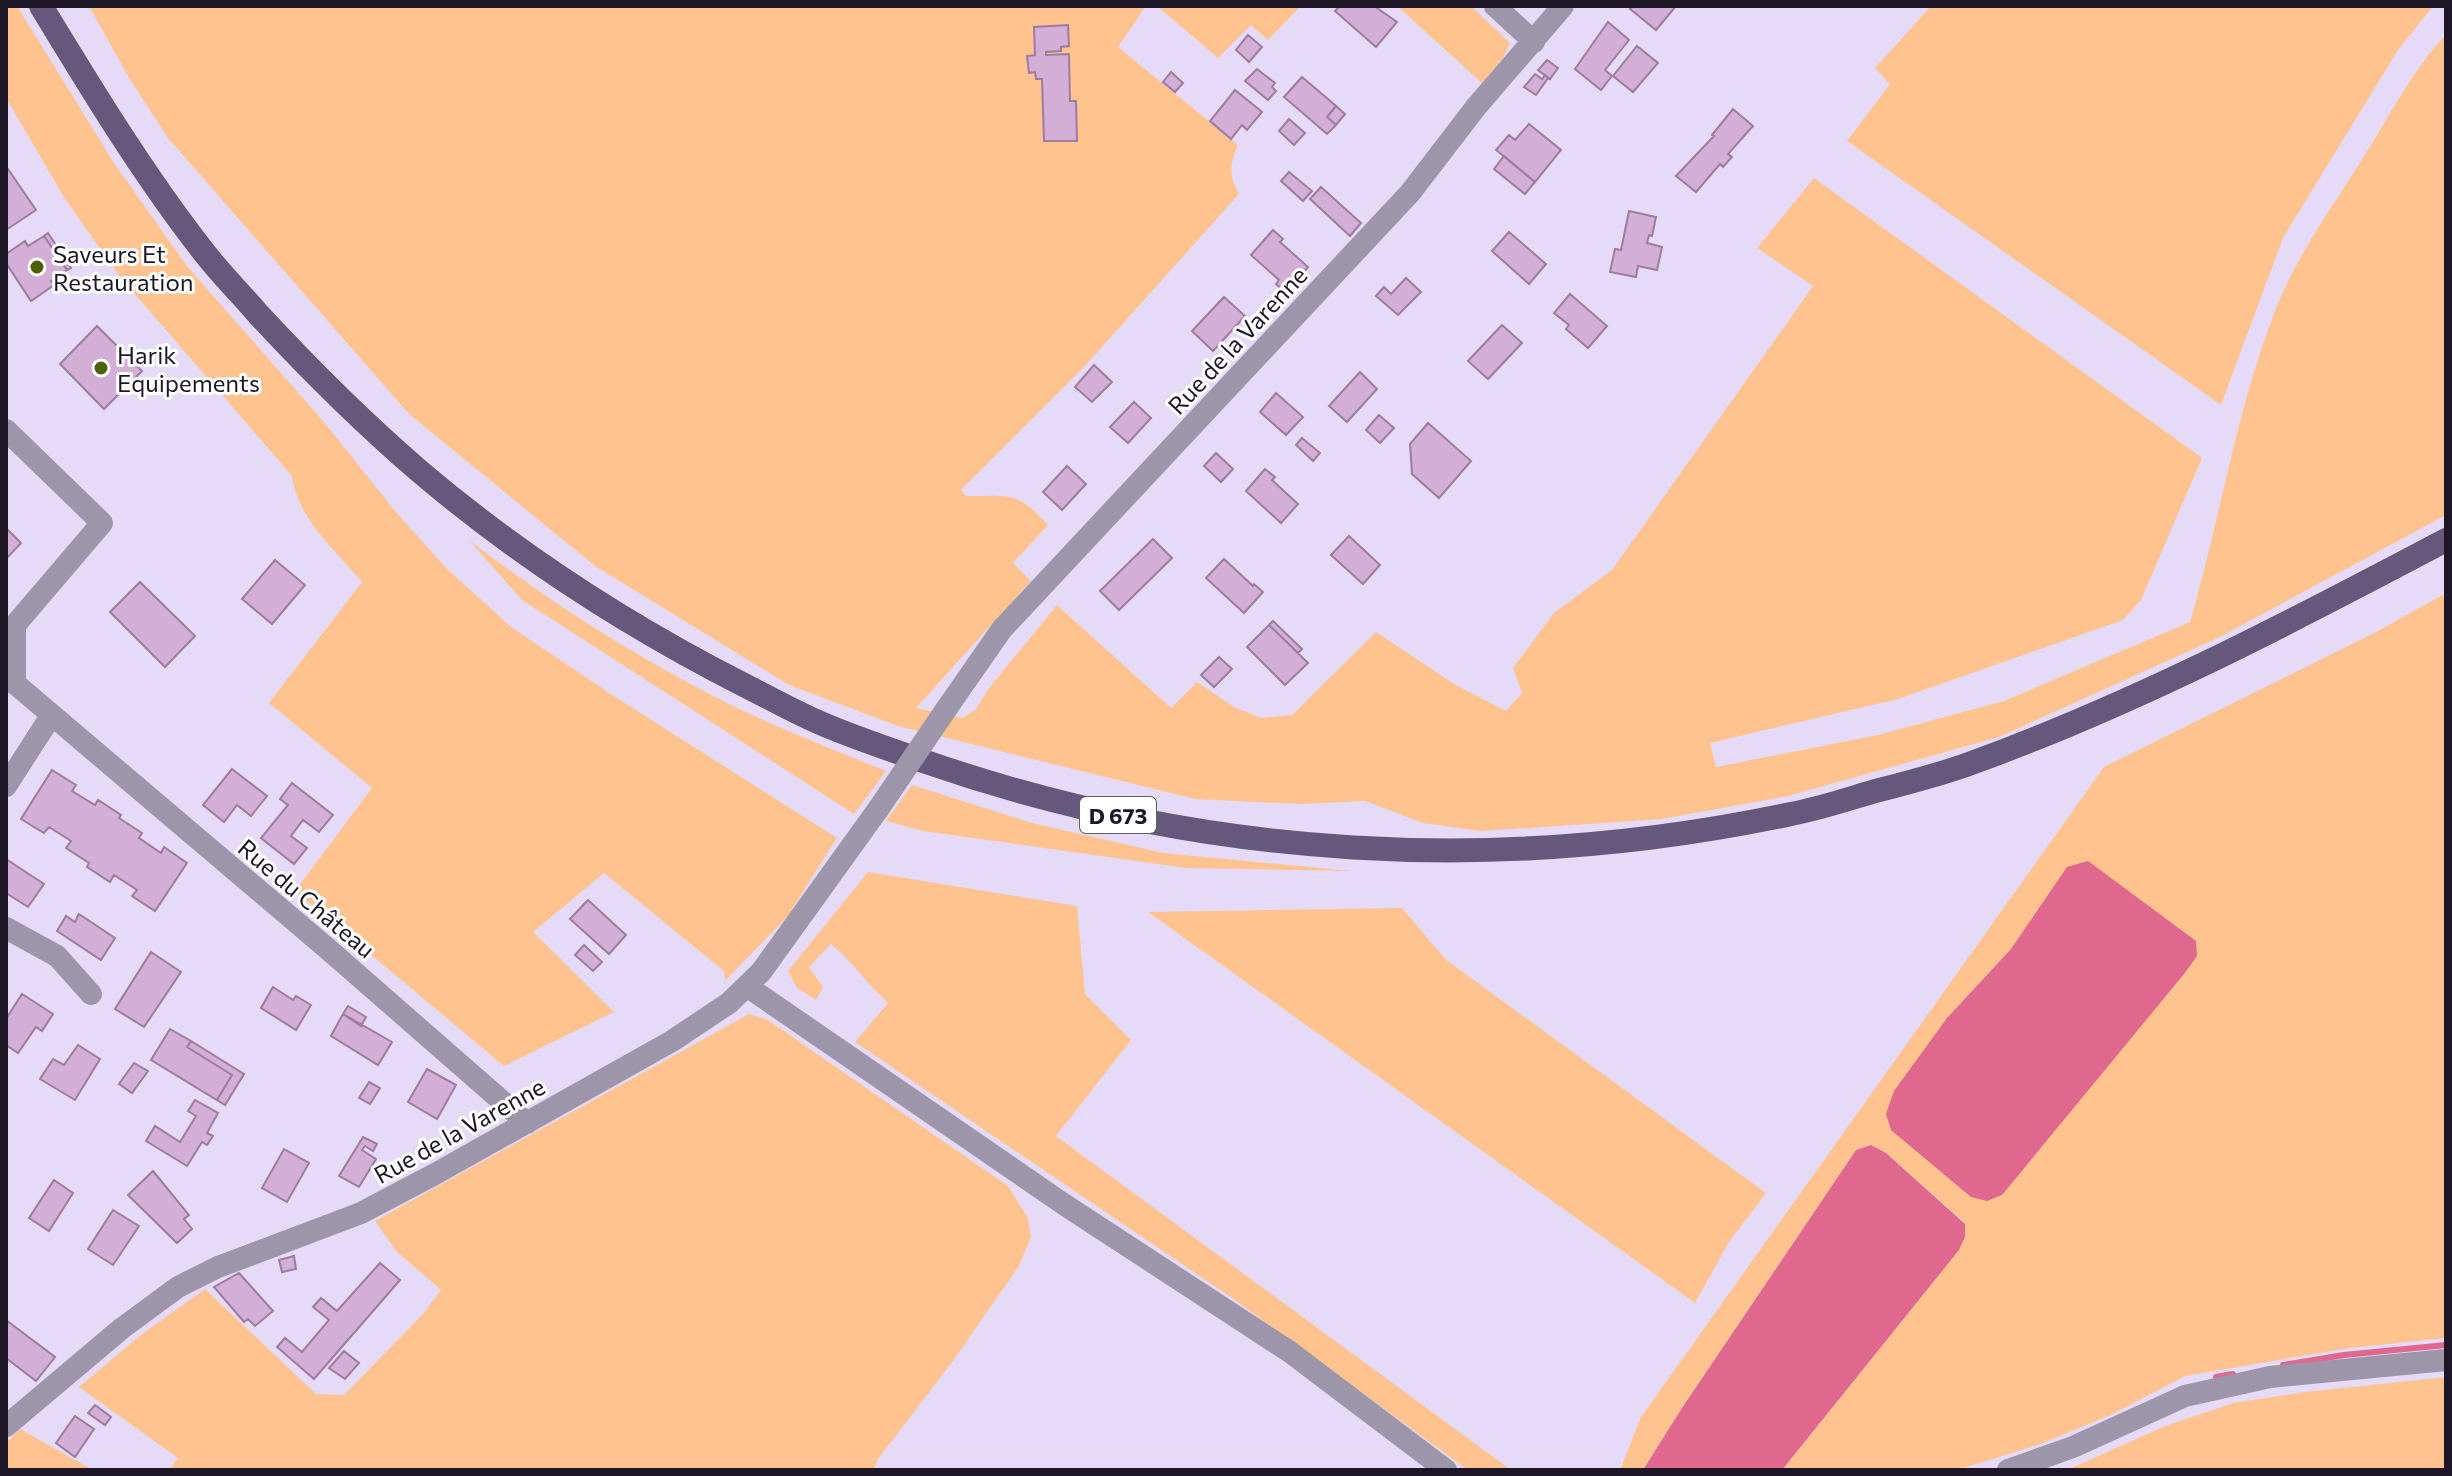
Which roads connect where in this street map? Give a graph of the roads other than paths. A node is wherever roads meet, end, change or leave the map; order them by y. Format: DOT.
graph roads {
  1 [pos="41,6"];
  2 [pos="1495,6"];
  3 [pos="1563,6"];
  4 [pos="1534,42"];
  5 [pos="6,430"];
  6 [pos="2446,540"];
  7 [pos="11,680"];
  8 [pos="51,716"];
  9 [pos="6,786"];
  10 [pos="6,928"];
  11 [pos="748,987"];
  12 [pos="91,994"];
  13 [pos="527,1123"];
  14 [pos="2446,1360"];
  15 [pos="6,1426"];
  16 [pos="1446,1470"];
  17 [pos="2008,1470"];
  1 -- 6 [label="main road, D 673"];
  2 -- 4 [label="street"];
  3 -- 4 [label="street, Rue de la Varenne"];
  4 -- 11 [label="street, Rue de la Varenne, bridge"];
  5 -- 7 [label="street"];
  7 -- 8 [label="street, Rue du Château"];
  8 -- 9 [label="street"];
  8 -- 13 [label="street, Rue du Château"];
  10 -- 12 [label="street"];
  11 -- 13 [label="street, Rue de la Varenne"];
  11 -- 16 [label="street"];
  13 -- 15 [label="street, Rue de la Varenne"];
  14 -- 17 [label="street"];
}
